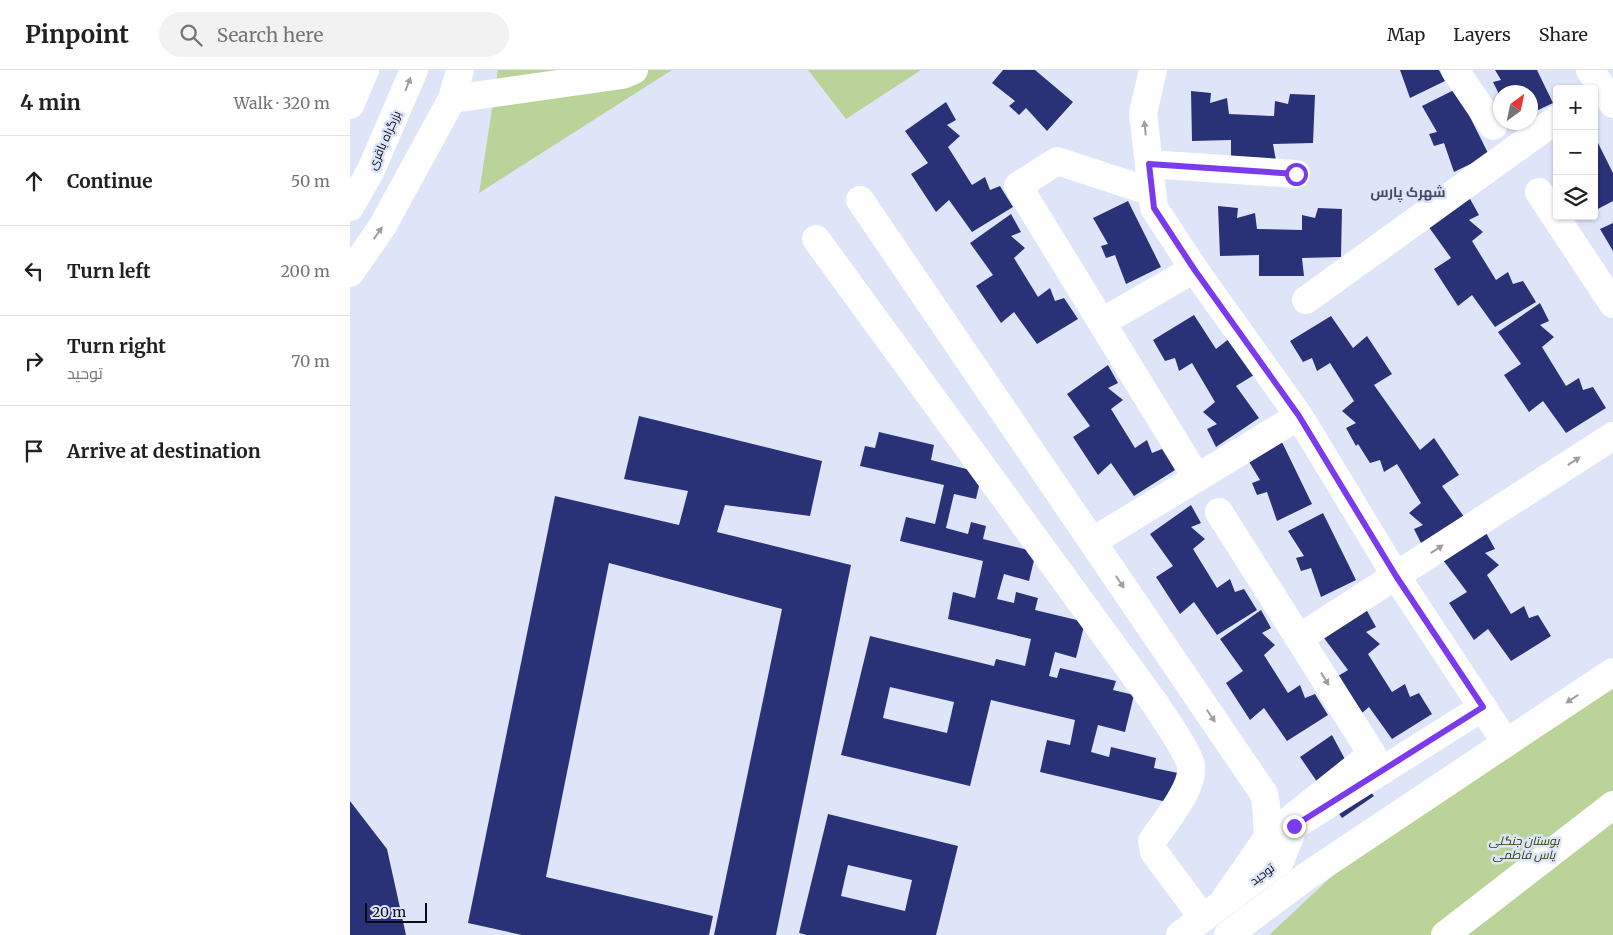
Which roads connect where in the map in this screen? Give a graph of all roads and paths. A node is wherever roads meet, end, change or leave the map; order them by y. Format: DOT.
graph roads {
  1 [pos="365,70"];
  2 [pos="414,70"];
  3 [pos="460,70"];
  4 [pos="634,70"];
  5 [pos="1153,70"];
  6 [pos="1455,70"];
  7 [pos="452,99"];
  8 [pos="350,105"];
  9 [pos="1553,122"];
  10 [pos="1493,126"];
  11 [pos="1149,164"];
  12 [pos="1296,174"];
  13 [pos="1152,192"];
  14 [pos="1539,192"];
  15 [pos="860,200"];
  16 [pos="350,207"];
  17 [pos="816,239"];
  18 [pos="1194,269"];
  19 [pos="350,273"];
  20 [pos="1306,300"];
  21 [pos="1613,304"];
  22 [pos="1102,322"];
  23 [pos="1299,416"];
  24 [pos="1613,436"];
  25 [pos="1197,478"];
  26 [pos="1219,512"];
  27 [pos="1093,542"];
  28 [pos="1396,576"];
  29 [pos="1299,638"];
  30 [pos="1613,672"];
  31 [pos="1483,707"];
  32 [pos="1506,743"];
  33 [pos="1613,805"];
  34 [pos="1274,849"];
  35 [pos="1213,919"];
  36 [pos="1180,935"];
  37 [pos="1228,935"];
  38 [pos="1445,935"];
  1 -- 8 [label="main road"];
  16 -- 2 [label="main road, بزرگراه باقری, one-way"];
  3 -- 7 [label="main road"];
  4 -- 7 [label="main road"];
  11 -- 5 [label="main road, one-way"];
  6 -- 10 [label="main road"];
  19 -- 7 [label="main road, one-way"];
  9 -- 20 [label="main road"];
  11 -- 12 [label="main road"];
  11 -- 13 [label="main road"];
  13 -- 18 [label="main road"];
  13 -- 22 [label="main road"];
  14 -- 21 [label="main road"];
  15 -- 27 [label="main road"];
  17 -- 35 [label="main road"];
  18 -- 22 [label="main road"];
  18 -- 23 [label="main road"];
  22 -- 25 [label="main road"];
  23 -- 25 [label="main road"];
  23 -- 28 [label="main road"];
  28 -- 24 [label="main road, one-way"];
  25 -- 27 [label="main road"];
  26 -- 29 [label="main road"];
  27 -- 34 [label="main road, one-way"];
  28 -- 29 [label="main road"];
  28 -- 31 [label="main road"];
  29 -- 34 [label="main road, one-way"];
  30 -- 32 [label="main road, one-way"];
  31 -- 32 [label="main road"];
  31 -- 34 [label="main road, توحید"];
  32 -- 37 [label="main road"];
  33 -- 38 [label="main road"];
  34 -- 35 [label="main road, توحید"];
  35 -- 36 [label="main road, توحید"];
}
